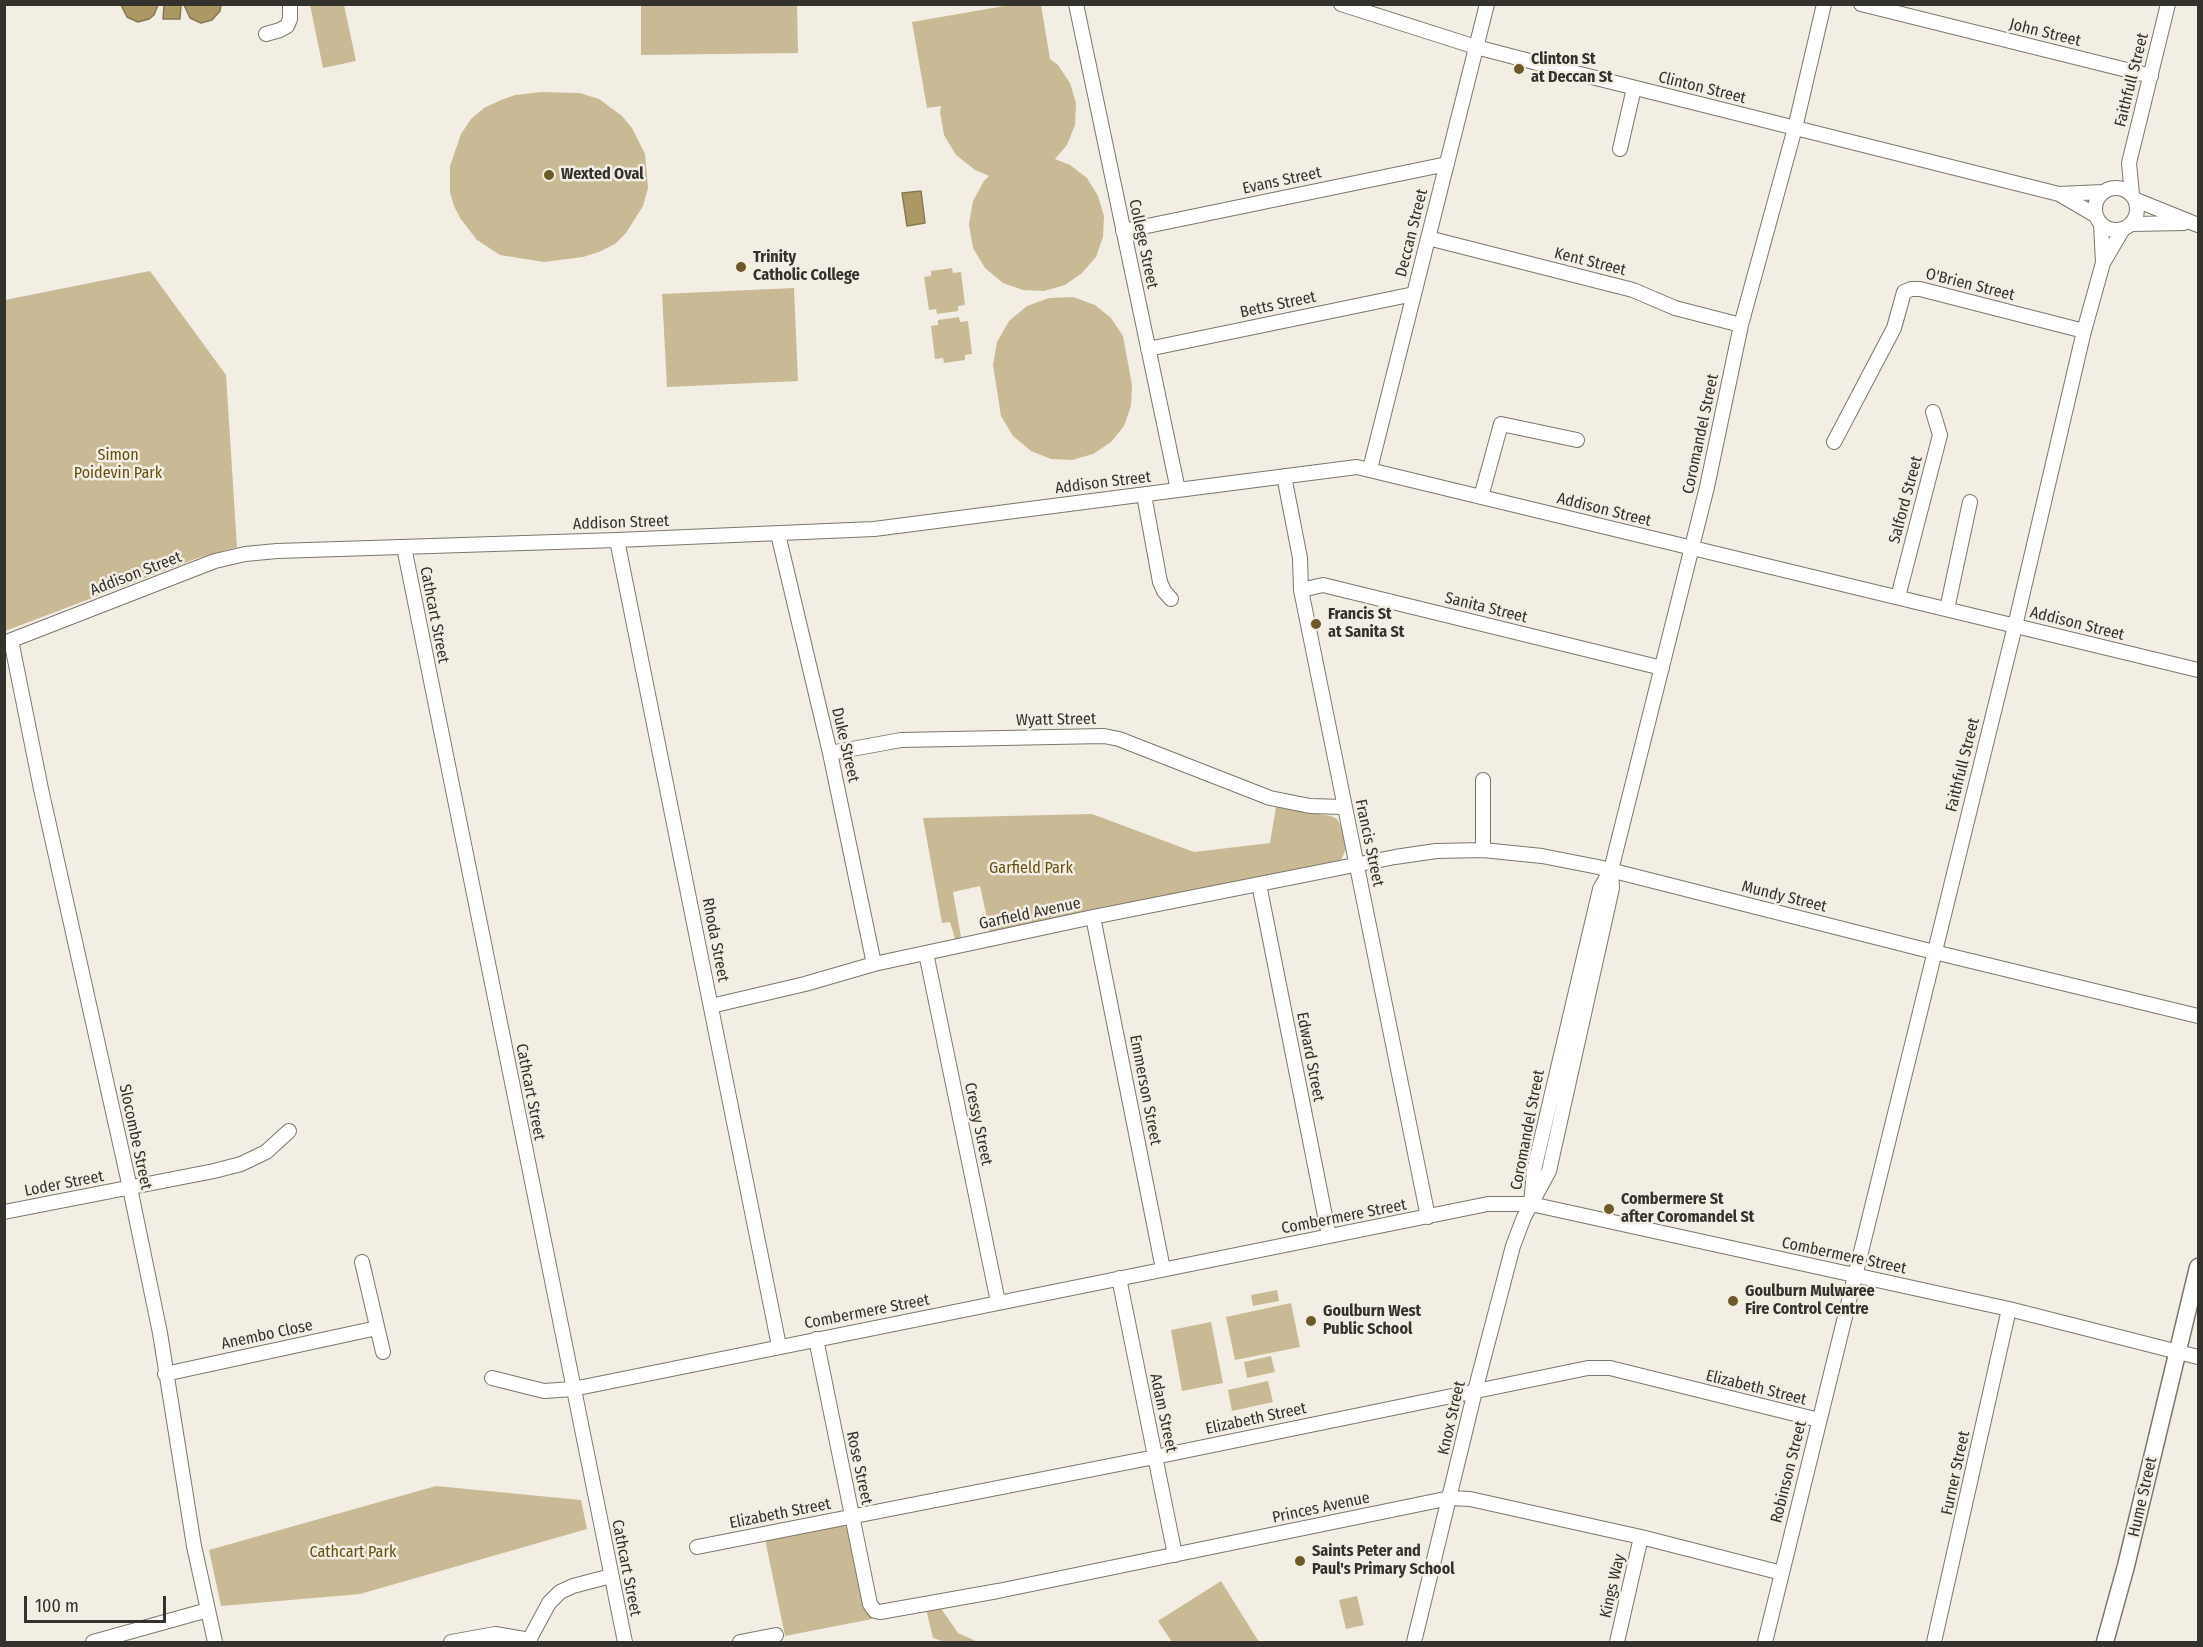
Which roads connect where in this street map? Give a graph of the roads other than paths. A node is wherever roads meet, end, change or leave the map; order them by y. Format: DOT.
graph roads {
  1 [pos="290,4"];
  2 [pos="1076,4"];
  3 [pos="1341,4"];
  4 [pos="1487,4"];
  5 [pos="1824,4"];
  6 [pos="1861,4"];
  7 [pos="2168,4"];
  8 [pos="266,34"];
  9 [pos="1476,47"];
  10 [pos="2151,76"];
  11 [pos="1634,88"];
  12 [pos="1795,128"];
  13 [pos="1620,149"];
  14 [pos="2129,163"];
  15 [pos="1447,164"];
  16 [pos="2107,190"];
  17 [pos="2059,194"];
  18 [pos="2134,197"];
  19 [pos="2098,219"];
  20 [pos="2195,224"];
  21 [pos="2127,226"];
  22 [pos="1123,231"];
  23 [pos="1428,238"];
  24 [pos="2103,263"];
  25 [pos="1414,294"];
  26 [pos="1741,325"];
  27 [pos="2084,331"];
  28 [pos="1148,349"];
  29 [pos="1933,412"];
  30 [pos="1577,440"];
  31 [pos="1834,442"];
  32 [pos="1370,469"];
  33 [pos="1284,476"];
  34 [pos="1178,490"];
  35 [pos="1144,495"];
  36 [pos="1481,497"];
  37 [pos="1970,502"];
  38 [pos="778,534"];
  39 [pos="617,540"];
  40 [pos="404,547"];
  41 [pos="1691,548"];
  42 [pos="1301,590"];
  43 [pos="1898,597"];
  44 [pos="1171,599"];
  45 [pos="1947,609"];
  46 [pos="2015,626"];
  47 [pos="8,641"];
  48 [pos="1662,668"];
  49 [pos="2199,670"];
  50 [pos="830,753"];
  51 [pos="1483,780"];
  52 [pos="1344,807"];
  53 [pos="1483,850"];
  54 [pos="1357,864"];
  55 [pos="1611,870"];
  56 [pos="1259,884"];
  57 [pos="1093,917"];
  58 [pos="1934,952"];
  59 [pos="926,953"];
  60 [pos="874,964"];
  61 [pos="711,1006"];
  62 [pos="2199,1016"];
  63 [pos="289,1131"];
  64 [pos="130,1188"];
  65 [pos="1531,1204"];
  66 [pos="4,1212"];
  67 [pos="1428,1217"];
  68 [pos="1329,1236"];
  69 [pos="362,1262"];
  70 [pos="2199,1267"];
  71 [pos="1163,1269"];
  72 [pos="1855,1276"];
  73 [pos="1119,1278"];
  74 [pos="998,1302"];
  75 [pos="2009,1309"];
  76 [pos="2199,1312"];
  77 [pos="377,1328"];
  78 [pos="816,1339"];
  79 [pos="779,1346"];
  80 [pos="383,1352"];
  81 [pos="2188,1354"];
  82 [pos="165,1374"];
  83 [pos="492,1377"];
  84 [pos="573,1389"];
  85 [pos="1475,1391"];
  86 [pos="1819,1420"];
  87 [pos="1155,1457"];
  88 [pos="1450,1498"];
  89 [pos="852,1517"];
  90 [pos="1641,1538"];
  91 [pos="698,1547"];
  92 [pos="1175,1555"];
  93 [pos="1782,1573"];
  94 [pos="611,1576"];
  95 [pos="870,1604"];
  96 [pos="208,1610"];
  97 [pos="776,1635"];
  98 [pos="529,1641"];
  99 [pos="93,1642"];
  100 [pos="215,1642"];
  101 [pos="451,1642"];
  102 [pos="625,1642"];
  103 [pos="740,1642"];
  104 [pos="1414,1642"];
  105 [pos="1617,1642"];
  106 [pos="1765,1642"];
  107 [pos="1934,1642"];
  108 [pos="2105,1642"];
  109 [pos="2116,1642"];
  1 -- 8 [label="street"];
  2 -- 22 [label="street, College Street"];
  3 -- 9 [label="street, Clinton Street"];
  4 -- 9 [label="street, Deccan Street"];
  5 -- 12 [label="street, Coromandel Street"];
  6 -- 10 [label="street, John Street"];
  7 -- 10 [label="street, Faithfull Street"];
  9 -- 11 [label="street, Clinton Street"];
  9 -- 15 [label="street, Deccan Street"];
  10 -- 14 [label="street, Faithfull Street"];
  11 -- 12 [label="street, Clinton Street"];
  11 -- 13 [label="street"];
  12 -- 17 [label="street, Clinton Street"];
  12 -- 26 [label="street, Coromandel Street"];
  14 -- 16 [label="street, Faithfull Street"];
  14 -- 18 [label="street, Faithfull Street"];
  15 -- 22 [label="street, Evans Street"];
  15 -- 23 [label="street, Deccan Street"];
  16 -- 17 [label="street, Clinton Street"];
  16 -- 18 [label="street"];
  16 -- 19 [label="street"];
  17 -- 19 [label="street, Clinton Street"];
  18 -- 20 [label="street"];
  18 -- 21 [label="street"];
  19 -- 21 [label="street"];
  19 -- 24 [label="street, Faithfull Street"];
  20 -- 21 [label="street"];
  21 -- 24 [label="street, Faithfull Street"];
  22 -- 28 [label="street, College Street"];
  23 -- 25 [label="street, Deccan Street"];
  23 -- 26 [label="street, Kent Street"];
  24 -- 27 [label="street, Faithfull Street"];
  25 -- 28 [label="street, Betts Street"];
  25 -- 32 [label="street, Deccan Street"];
  26 -- 41 [label="street, Coromandel Street"];
  27 -- 31 [label="street, O'Brien Street"];
  27 -- 46 [label="street, Faithfull Street"];
  28 -- 34 [label="street, College Street"];
  29 -- 43 [label="street, Salford Street"];
  30 -- 36 [label="street"];
  32 -- 33 [label="street, Addison Street"];
  32 -- 36 [label="street, Addison Street"];
  33 -- 34 [label="street, Addison Street"];
  33 -- 42 [label="street, Francis Street"];
  34 -- 35 [label="street, Addison Street"];
  35 -- 38 [label="street, Addison Street"];
  35 -- 44 [label="street"];
  36 -- 41 [label="street, Addison Street"];
  37 -- 45 [label="street"];
  38 -- 39 [label="street, Addison Street"];
  38 -- 50 [label="street, Duke Street"];
  39 -- 40 [label="street, Addison Street"];
  39 -- 61 [label="street, Rhoda Street"];
  40 -- 47 [label="street, Addison Street"];
  40 -- 84 [label="street, Cathcart Street"];
  41 -- 43 [label="street, Addison Street"];
  41 -- 48 [label="street, Coromandel Street"];
  42 -- 48 [label="street, Sanita Street"];
  42 -- 52 [label="street, Francis Street"];
  43 -- 45 [label="street, Addison Street"];
  45 -- 46 [label="street, Addison Street"];
  46 -- 49 [label="street, Addison Street"];
  46 -- 58 [label="street, Faithfull Street"];
  47 -- 64 [label="street, Slocombe Street"];
  48 -- 55 [label="street, Coromandel Street"];
  50 -- 52 [label="street, Wyatt Street"];
  50 -- 60 [label="street, Duke Street"];
  51 -- 53 [label="street"];
  52 -- 54 [label="street, Francis Street"];
  53 -- 54 [label="street, Mundy Street"];
  53 -- 55 [label="street, Mundy Street"];
  54 -- 56 [label="street, Garfield Avenue"];
  54 -- 67 [label="street, Francis Street"];
  55 -- 58 [label="street, Mundy Street"];
  55 -- 65 [label="street, Coromandel Street"];
  56 -- 57 [label="street, Garfield Avenue"];
  56 -- 68 [label="street, Edward Street"];
  57 -- 59 [label="street, Garfield Avenue"];
  57 -- 71 [label="street, Emmerson Street"];
  58 -- 62 [label="street, Mundy Street"];
  58 -- 72 [label="street, Faithfull Street"];
  59 -- 60 [label="street, Garfield Avenue"];
  59 -- 74 [label="street, Cressy Street"];
  60 -- 61 [label="street, Garfield Avenue"];
  61 -- 79 [label="street, Rhoda Street"];
  63 -- 64 [label="street, Loder Street"];
  64 -- 66 [label="street, Loder Street"];
  64 -- 82 [label="street, Slocombe Street"];
  65 -- 67 [label="street, Combermere Street"];
  65 -- 72 [label="street, Combermere Street"];
  65 -- 85 [label="street, Knox Street"];
  67 -- 68 [label="street, Combermere Street"];
  68 -- 71 [label="street, Combermere Street"];
  69 -- 77 [label="street"];
  70 -- 81 [label="main road"];
  71 -- 73 [label="street, Combermere Street"];
  72 -- 75 [label="street, Combermere Street"];
  72 -- 86 [label="street, Robinson Street"];
  73 -- 74 [label="street, Combermere Street"];
  73 -- 87 [label="street, Adam Street"];
  74 -- 78 [label="street, Combermere Street"];
  75 -- 81 [label="street, Combermere Street"];
  75 -- 107 [label="street, Furner Street"];
  76 -- 81 [label="main road"];
  77 -- 80 [label="street"];
  77 -- 82 [label="street, Anembo Close"];
  78 -- 79 [label="street, Combermere Street"];
  78 -- 89 [label="street, Rose Street"];
  79 -- 84 [label="street, Combermere Street"];
  81 -- 108 [label="main road, Hume Street"];
  81 -- 109 [label="main road, Hume Street"];
  82 -- 96 [label="street, Slocombe Street"];
  83 -- 84 [label="street, Combermere Street"];
  84 -- 94 [label="street, Cathcart Street"];
  85 -- 86 [label="street, Elizabeth Street"];
  85 -- 87 [label="street, Elizabeth Street"];
  85 -- 88 [label="street, Knox Street"];
  86 -- 93 [label="street, Robinson Street"];
  87 -- 89 [label="street, Elizabeth Street"];
  87 -- 92 [label="street, Adam Street"];
  88 -- 90 [label="street, Princes Avenue"];
  88 -- 92 [label="street, Princes Avenue"];
  88 -- 104 [label="street, Knox Street"];
  89 -- 91 [label="street, Elizabeth Street"];
  89 -- 95 [label="street, Rose Street"];
  90 -- 93 [label="street, Princes Avenue"];
  90 -- 105 [label="street, Kings Way"];
  92 -- 95 [label="street, Princes Avenue"];
  93 -- 106 [label="street, Robinson Street"];
  94 -- 98 [label="street"];
  94 -- 102 [label="street, Cathcart Street"];
  96 -- 99 [label="street"];
  96 -- 100 [label="street, Slocombe Street"];
  97 -- 103 [label="street"];
  98 -- 101 [label="street"];
}
